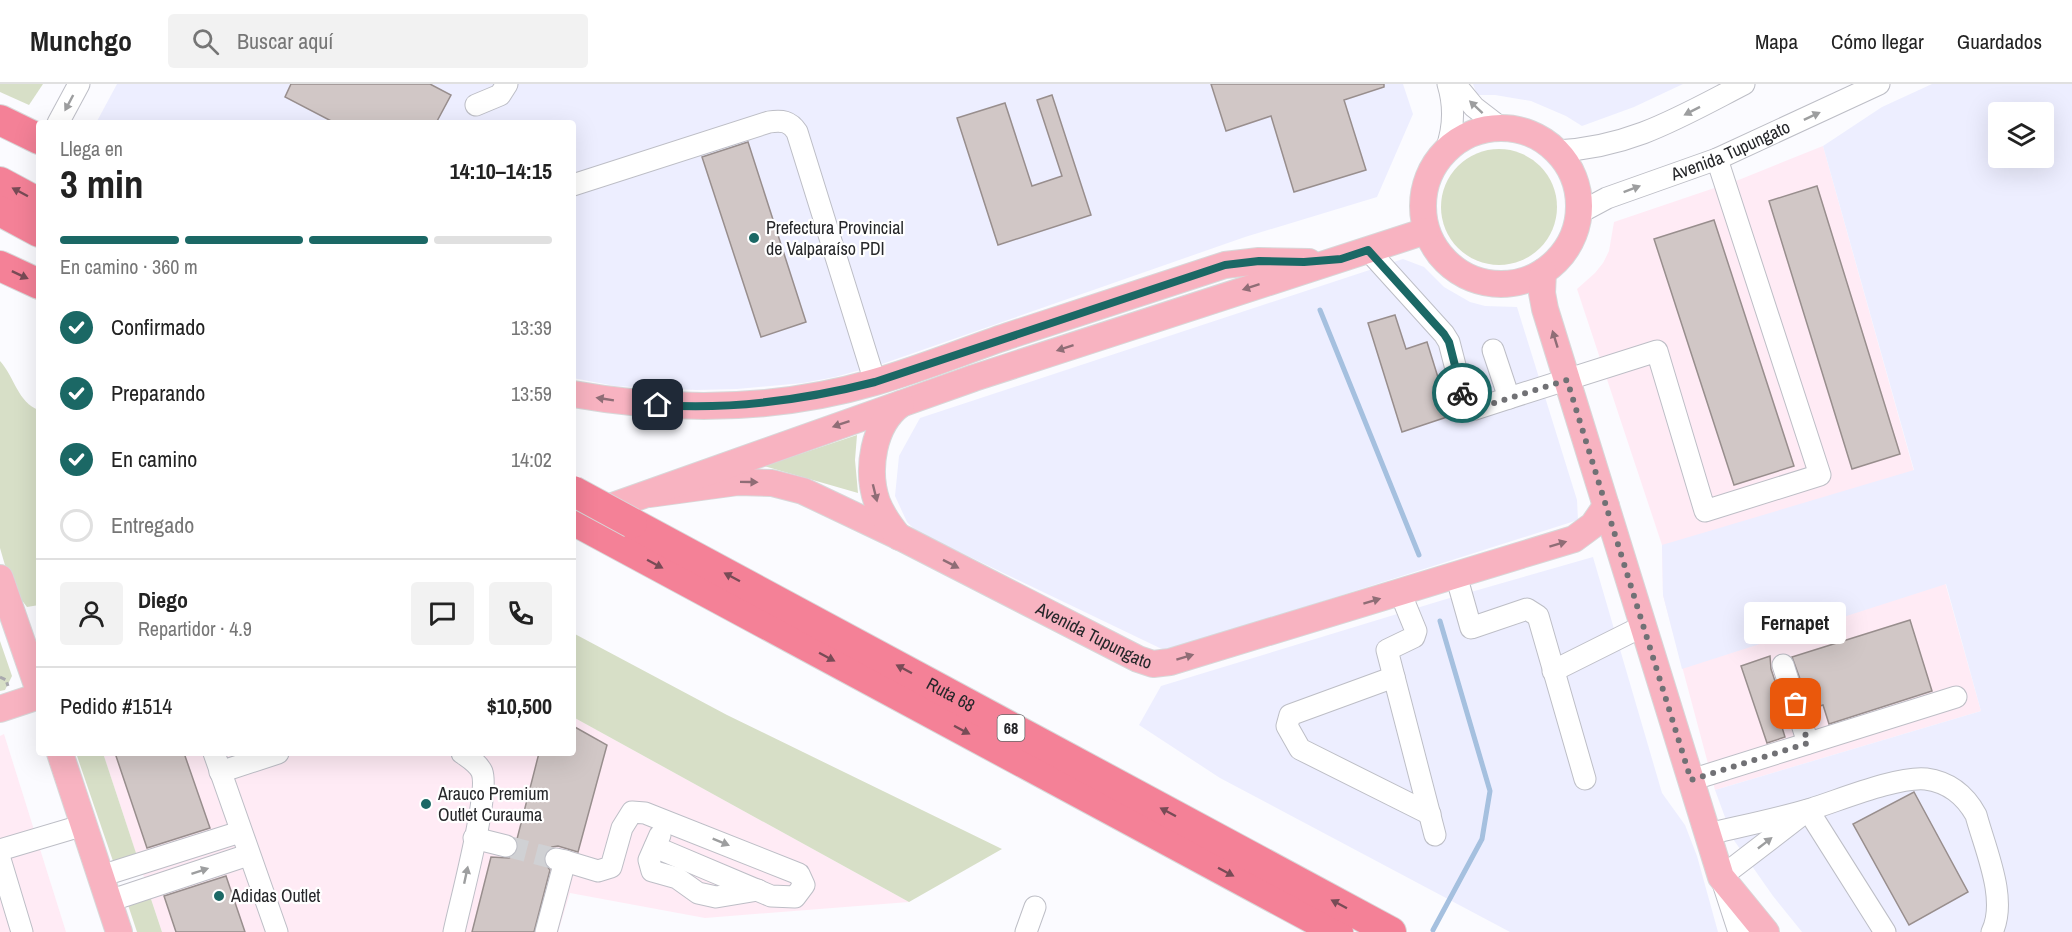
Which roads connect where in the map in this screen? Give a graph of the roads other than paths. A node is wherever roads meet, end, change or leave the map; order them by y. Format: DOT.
graph roads {
  1 [pos="79,84"];
  2 [pos="507,84"];
  3 [pos="1448,84"];
  4 [pos="1455,84"];
  5 [pos="1744,84"];
  6 [pos="1879,84"];
  7 [pos="476,105"];
  8 [pos="0,120"];
  9 [pos="60,120"];
  10 [pos="1500,127"];
  11 [pos="36,138"];
  12 [pos="1446,150"];
  13 [pos="1556,151"];
  14 [pos="1717,159"];
  15 [pos="0,182"];
  16 [pos="576,184"];
  17 [pos="36,201"];
  18 [pos="0,211"];
  19 [pos="1579,213"];
  20 [pos="36,230"];
  21 [pos="1426,231"];
  22 [pos="1368,250"];
  23 [pos="1341,259"];
  24 [pos="0,266"];
  25 [pos="1543,272"];
  26 [pos="36,283"];
  27 [pos="1493,350"];
  28 [pos="1567,380"];
  29 [pos="875,382"];
  30 [pos="576,394"];
  31 [pos="1509,399"];
  32 [pos="903,403"];
  33 [pos="576,493"];
  34 [pos="650,494"];
  35 [pos="1606,506"];
  36 [pos="576,519"];
  37 [pos="576,522"];
  38 [pos="900,537"];
  39 [pos="1456,575"];
  40 [pos="0,578"];
  41 [pos="1400,592"];
  42 [pos="1643,626"];
  43 [pos="1783,665"];
  44 [pos="1553,671"];
  45 [pos="1394,677"];
  46 [pos="36,682"];
  47 [pos="36,697"];
  48 [pos="1956,698"];
  49 [pos="0,709"];
  50 [pos="1808,743"];
  51 [pos="61,756"];
  52 [pos="258,756"];
  53 [pos="465,756"];
  54 [pos="226,761"];
  55 [pos="1585,779"];
  56 [pos="1691,780"];
  57 [pos="1808,810"];
  58 [pos="666,821"];
  59 [pos="84,825"];
  60 [pos="240,832"];
  61 [pos="1708,834"];
  62 [pos="474,838"];
  63 [pos="506,846"];
  64 [pos="0,850"];
  65 [pos="248,855"];
  66 [pos="0,859"];
  67 [pos="101,876"];
  68 [pos="1721,877"];
  69 [pos="109,900"];
  70 [pos="1035,907"];
  71 [pos="22,932"];
  72 [pos="119,932"];
  73 [pos="277,932"];
  74 [pos="454,932"];
  75 [pos="546,932"];
  76 [pos="1026,932"];
  77 [pos="1338,932"];
  78 [pos="1391,932"];
  79 [pos="1739,932"];
  80 [pos="1766,932"];
  81 [pos="1885,932"];
  82 [pos="1992,932"];
  1 -- 9 [label="street, one-way"];
  2 -- 7 [label="street"];
  3 -- 12 [label="street"];
  10 -- 4 [label="street, one-way"];
  5 -- 13 [label="street, one-way"];
  14 -- 6 [label="street, Avenida Tupungato, one-way"];
  8 -- 11 [label="highway"];
  10 -- 12 [label="main road"];
  10 -- 13 [label="main road"];
  12 -- 21 [label="main road"];
  13 -- 19 [label="main road"];
  19 -- 14 [label="street, Avenida Tupungato, one-way"];
  14 -- 28 [label="street"];
  17 -- 15 [label="highway, one-way"];
  16 -- 29 [label="street"];
  18 -- 20 [label="highway"];
  19 -- 25 [label="main road"];
  21 -- 22 [label="main road, Avenida Tupungato"];
  21 -- 25 [label="main road"];
  22 -- 23 [label="main road, Avenida Tupungato"];
  22 -- 31 [label="street"];
  23 -- 29 [label="main road, Avenida Tupungato"];
  23 -- 32 [label="main road, Avenida Tupungato, one-way"];
  24 -- 26 [label="highway, one-way"];
  28 -- 25 [label="main road, one-way"];
  27 -- 31 [label="street"];
  28 -- 31 [label="street"];
  28 -- 35 [label="main road"];
  29 -- 30 [label="main road, Avenida Tupungato, one-way"];
  32 -- 34 [label="main road, Avenida Tupungato, one-way"];
  32 -- 38 [label="main road, one-way"];
  78 -- 33 [label="highway, Ruta 68 / 68, one-way, bridge"];
  34 -- 36 [label="main road, Avenida Tupungato"];
  34 -- 38 [label="main road, Avenida Tupungato, one-way"];
  39 -- 35 [label="main road, Avenida Tupungato, one-way"];
  35 -- 42 [label="main road"];
  37 -- 77 [label="highway, Ruta 68 / 68, one-way"];
  38 -- 41 [label="main road, Avenida Tupungato, one-way"];
  39 -- 41 [label="main road, Avenida Tupungato"];
  39 -- 44 [label="street"];
  40 -- 46 [label="main road"];
  41 -- 45 [label="street"];
  42 -- 44 [label="street"];
  42 -- 56 [label="main road"];
  43 -- 50 [label="street"];
  44 -- 55 [label="street"];
  45 -- 45 [label="street"];
  47 -- 49 [label="main road"];
  48 -- 50 [label="street"];
  50 -- 56 [label="street"];
  51 -- 59 [label="main road"];
  52 -- 54 [label="street"];
  53 -- 62 [label="street"];
  54 -- 60 [label="street"];
  56 -- 61 [label="main road"];
  57 -- 61 [label="street"];
  68 -- 57 [label="street, one-way"];
  57 -- 81 [label="street"];
  57 -- 82 [label="street"];
  58 -- 58 [label="street, one-way"];
  58 -- 75 [label="street"];
  59 -- 64 [label="street"];
  59 -- 67 [label="main road"];
  60 -- 65 [label="street"];
  60 -- 67 [label="street"];
  61 -- 68 [label="main road"];
  62 -- 63 [label="street"];
  74 -- 62 [label="street, one-way"];
  69 -- 65 [label="street, one-way"];
  65 -- 73 [label="street"];
  66 -- 71 [label="street"];
  67 -- 69 [label="main road"];
  68 -- 79 [label="street"];
  68 -- 80 [label="main road"];
  69 -- 72 [label="main road"];
  70 -- 76 [label="street"];
}
